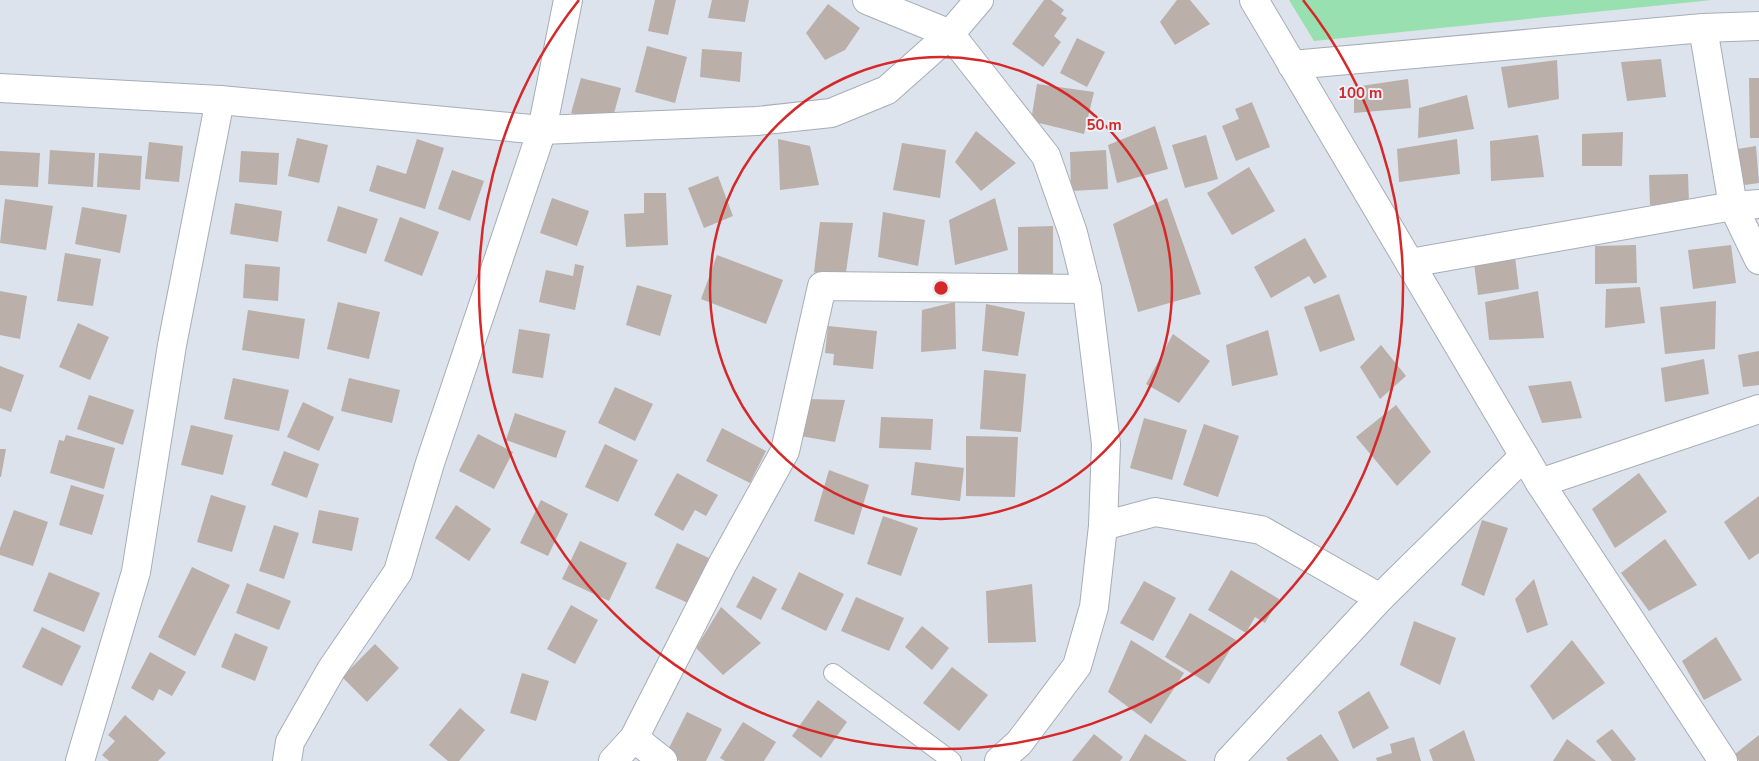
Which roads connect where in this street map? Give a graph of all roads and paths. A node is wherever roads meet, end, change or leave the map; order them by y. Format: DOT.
graph roads {
  1 [pos="568,0"];
  2 [pos="867,0"];
  3 [pos="979,0"];
  4 [pos="1254,0"];
  5 [pos="1759,26"];
  6 [pos="1703,28"];
  7 [pos="950,34"];
  8 [pos="1292,65"];
  9 [pos="0,88"];
  10 [pos="220,100"];
  11 [pos="542,130"];
  12 [pos="1746,205"];
  13 [pos="1759,260"];
  14 [pos="1410,263"];
  15 [pos="1087,289"];
  16 [pos="1759,409"];
  17 [pos="1524,456"];
  18 [pos="1540,482"];
  19 [pos="1103,526"];
  20 [pos="1380,598"];
  21 [pos="833,673"];
  22 [pos="634,738"];
  23 [pos="80,761"];
  24 [pos="287,761"];
  25 [pos="613,761"];
  26 [pos="662,761"];
  27 [pos="952,761"];
  28 [pos="999,761"];
  29 [pos="1229,761"];
  30 [pos="1723,761"];
  1 -- 11 [label="street"];
  2 -- 7 [label="street"];
  3 -- 7 [label="street"];
  4 -- 8 [label="street"];
  5 -- 6 [label="street"];
  6 -- 8 [label="street"];
  6 -- 12 [label="street"];
  7 -- 11 [label="street"];
  7 -- 15 [label="street"];
  8 -- 14 [label="street"];
  9 -- 10 [label="street"];
  10 -- 11 [label="street"];
  10 -- 23 [label="street"];
  11 -- 24 [label="street"];
  12 -- 13 [label="street"];
  12 -- 14 [label="street"];
  14 -- 17 [label="street"];
  15 -- 19 [label="street"];
  15 -- 22 [label="street"];
  16 -- 18 [label="street"];
  17 -- 18 [label="street"];
  17 -- 20 [label="street"];
  18 -- 30 [label="street"];
  19 -- 20 [label="street"];
  19 -- 28 [label="street"];
  20 -- 29 [label="street"];
  21 -- 27 [label="lane"];
  22 -- 25 [label="street"];
  22 -- 26 [label="street"];
}
